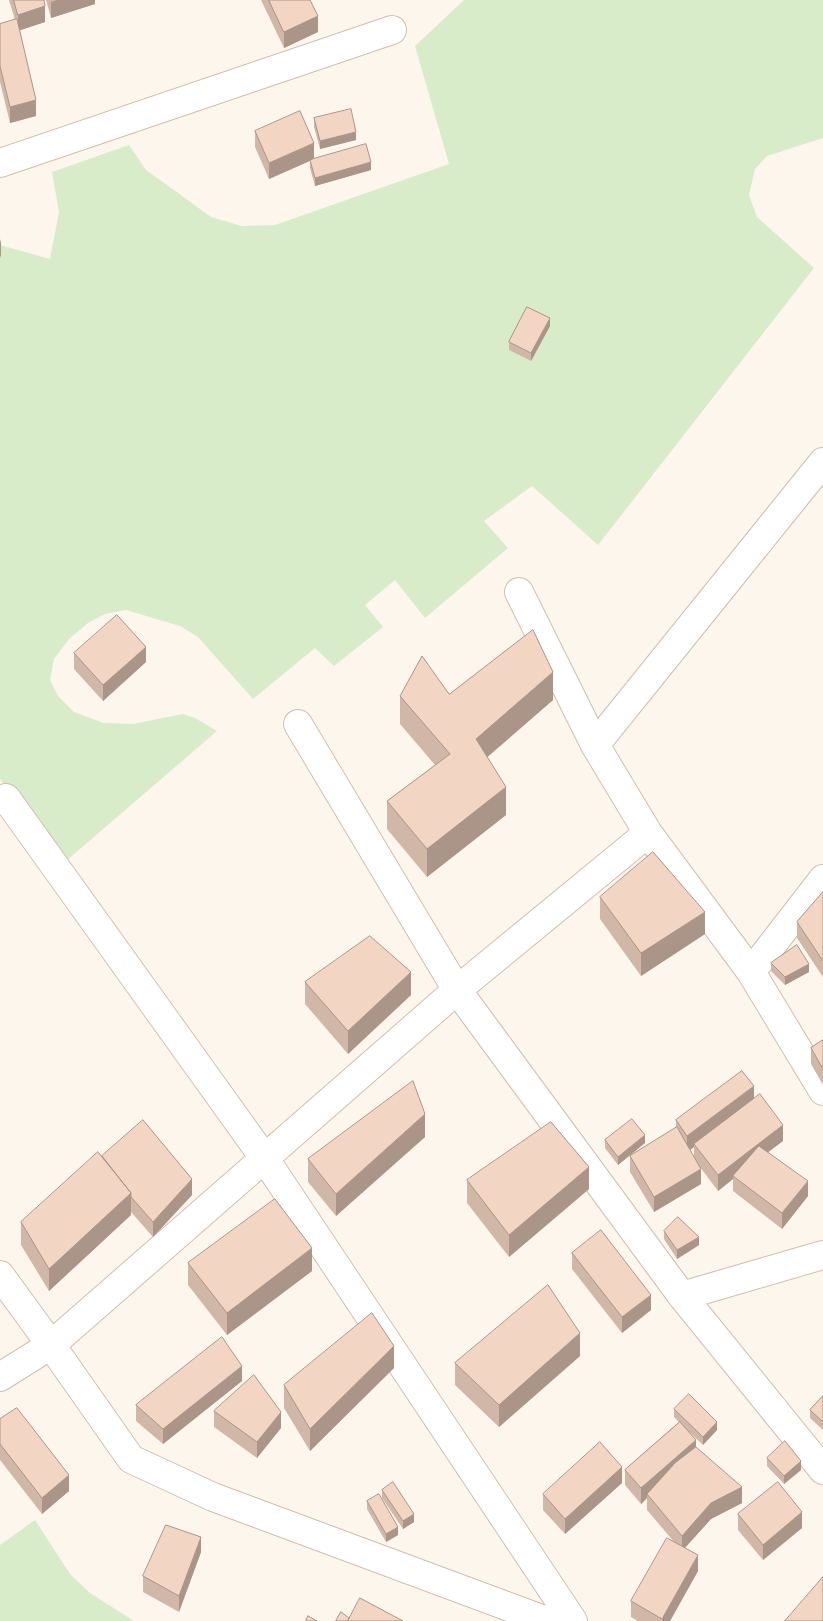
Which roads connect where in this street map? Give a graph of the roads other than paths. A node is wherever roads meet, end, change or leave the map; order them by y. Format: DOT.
graph roads {
  1 [pos="392,30"];
  2 [pos="0,163"];
  3 [pos="823,462"];
  4 [pos="519,592"];
  5 [pos="298,724"];
  6 [pos="595,745"];
  7 [pos="6,798"];
  8 [pos="648,833"];
  9 [pos="823,879"];
  10 [pos="751,972"];
  11 [pos="457,990"];
  12 [pos="823,1091"];
  13 [pos="265,1159"];
  14 [pos="823,1255"];
  15 [pos="0,1276"];
  16 [pos="682,1296"];
  17 [pos="51,1345"];
  18 [pos="0,1376"];
  19 [pos="823,1470"];
  20 [pos="546,1621"];
  21 [pos="573,1621"];
  1 -- 2 [label="street"];
  3 -- 6 [label="street"];
  4 -- 6 [label="street"];
  5 -- 11 [label="street"];
  6 -- 8 [label="street"];
  7 -- 13 [label="street"];
  8 -- 10 [label="street"];
  8 -- 11 [label="street"];
  9 -- 10 [label="street"];
  10 -- 12 [label="street"];
  11 -- 13 [label="street"];
  11 -- 16 [label="street"];
  13 -- 17 [label="street"];
  13 -- 21 [label="street"];
  14 -- 16 [label="street"];
  15 -- 17 [label="street"];
  16 -- 19 [label="street"];
  17 -- 18 [label="street"];
  17 -- 20 [label="street"];
}
